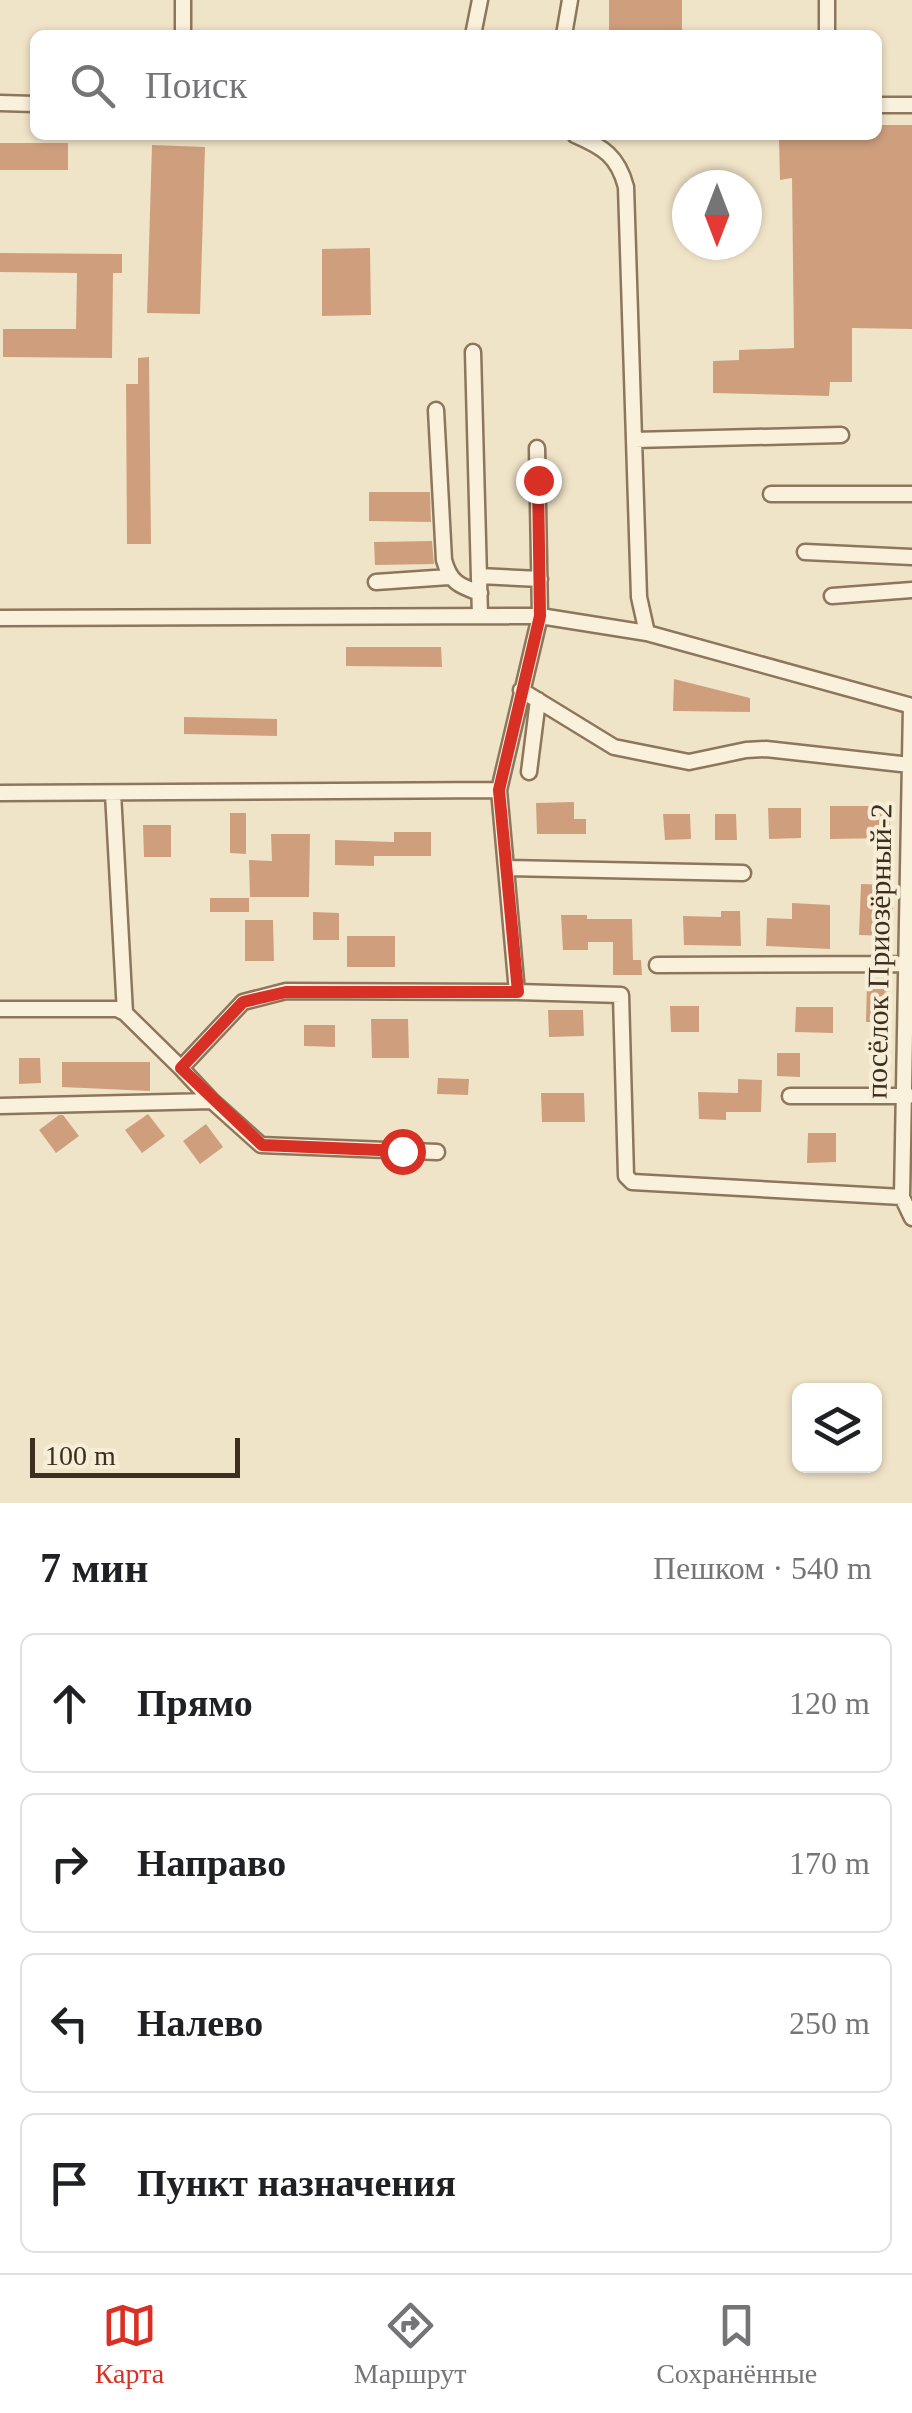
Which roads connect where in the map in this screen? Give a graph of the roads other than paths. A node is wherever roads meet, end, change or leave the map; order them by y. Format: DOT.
graph roads {
  1 [pos="183,0"];
  2 [pos="480,0"];
  3 [pos="570,0"];
  4 [pos="826,0"];
  5 [pos="182,30"];
  6 [pos="474,30"];
  7 [pos="565,30"];
  8 [pos="827,30"];
  9 [pos="0,104"];
  10 [pos="30,104"];
  11 [pos="882,105"];
  12 [pos="912,105"];
  13 [pos="606,141"];
  14 [pos="473,352"];
  15 [pos="436,410"];
  16 [pos="841,435"];
  17 [pos="634,440"];
  18 [pos="537,448"];
  19 [pos="771,494"];
  20 [pos="912,494"];
  21 [pos="805,552"];
  22 [pos="912,558"];
  23 [pos="479,576"];
  24 [pos="449,577"];
  25 [pos="540,579"];
  26 [pos="376,582"];
  27 [pos="912,590"];
  28 [pos="480,593"];
  29 [pos="832,596"];
  30 [pos="480,616"];
  31 [pos="540,616"];
  32 [pos="0,618"];
  33 [pos="647,633"];
  34 [pos="521,690"];
  35 [pos="538,700"];
  36 [pos="911,706"];
  37 [pos="910,765"];
  38 [pos="529,772"];
  39 [pos="499,790"];
  40 [pos="114,792"];
  41 [pos="0,794"];
  42 [pos="910,852"];
  43 [pos="508,868"];
  44 [pos="742,873"];
  45 [pos="909,937"];
  46 [pos="906,964"];
  47 [pos="657,965"];
  48 [pos="518,992"];
  49 [pos="0,1009"];
  50 [pos="124,1013"];
  51 [pos="181,1068"];
  52 [pos="790,1096"];
  53 [pos="908,1096"];
  54 [pos="212,1101"];
  55 [pos="0,1106"];
  56 [pos="438,1152"];
  57 [pos="902,1197"];
  58 [pos="912,1218"];
  1 -- 5 [label="street"];
  2 -- 6 [label="street"];
  3 -- 7 [label="street"];
  4 -- 8 [label="street"];
  9 -- 10 [label="street"];
  11 -- 12 [label="street"];
  13 -- 17 [label="street"];
  14 -- 23 [label="street"];
  15 -- 24 [label="street"];
  16 -- 17 [label="street"];
  17 -- 33 [label="street"];
  18 -- 25 [label="street"];
  19 -- 20 [label="street"];
  21 -- 22 [label="street"];
  23 -- 25 [label="street"];
  23 -- 28 [label="street"];
  24 -- 26 [label="street"];
  24 -- 28 [label="street"];
  25 -- 31 [label="street"];
  27 -- 29 [label="street"];
  28 -- 30 [label="street"];
  30 -- 31 [label="street"];
  30 -- 32 [label="street"];
  31 -- 33 [label="street"];
  31 -- 34 [label="street"];
  33 -- 36 [label="street"];
  34 -- 35 [label="street"];
  34 -- 39 [label="street"];
  35 -- 37 [label="street"];
  35 -- 38 [label="street"];
  36 -- 37 [label="street, посёлок Приозёрный-2"];
  37 -- 42 [label="street, посёлок Приозёрный-2"];
  39 -- 40 [label="street"];
  39 -- 43 [label="street"];
  40 -- 41 [label="street"];
  40 -- 50 [label="street"];
  42 -- 45 [label="street, посёлок Приозёрный-2"];
  43 -- 44 [label="street"];
  43 -- 48 [label="street"];
  45 -- 46 [label="street, посёлок Приозёрный-2"];
  46 -- 47 [label="street"];
  46 -- 53 [label="street, посёлок Приозёрный-2"];
  48 -- 51 [label="street"];
  48 -- 57 [label="street"];
  49 -- 50 [label="street"];
  50 -- 51 [label="street"];
  51 -- 54 [label="street"];
  52 -- 53 [label="street"];
  53 -- 57 [label="street, посёлок Приозёрный-2"];
  54 -- 55 [label="street"];
  54 -- 56 [label="street"];
  57 -- 58 [label="street"];
}
